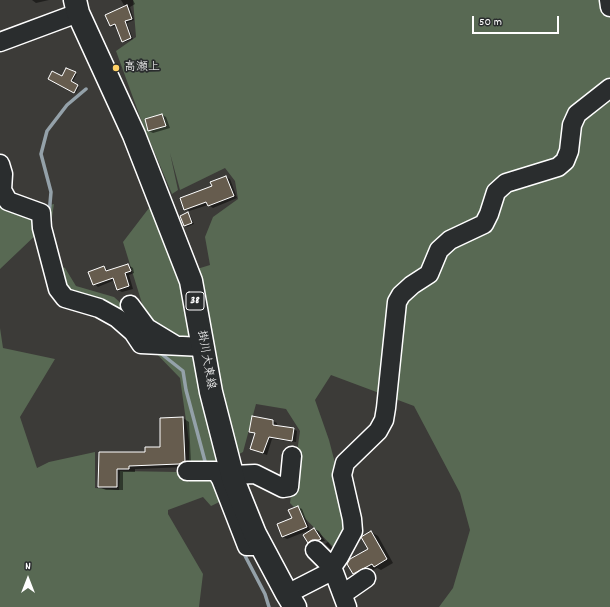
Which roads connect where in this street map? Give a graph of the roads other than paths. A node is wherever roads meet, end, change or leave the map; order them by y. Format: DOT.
graph roads {
  1 [pos="608,0"];
  2 [pos="76,7"];
  3 [pos="610,7"];
  4 [pos="0,42"];
  5 [pos="610,88"];
  6 [pos="0,164"];
  7 [pos="130,305"];
  8 [pos="177,346"];
  9 [pos="203,347"];
  10 [pos="292,456"];
  11 [pos="187,471"];
  12 [pos="218,472"];
  13 [pos="315,550"];
  14 [pos="332,567"];
  15 [pos="366,578"];
  16 [pos="291,601"];
  17 [pos="345,601"];
  1 -- 3 [label="street"];
  2 -- 4 [label="street"];
  2 -- 9 [label="main road, 掛川大東線 / 38"];
  5 -- 14 [label="street"];
  6 -- 8 [label="street"];
  7 -- 8 [label="street"];
  8 -- 9 [label="street"];
  9 -- 12 [label="main road, 掛川大東線 / 38"];
  10 -- 12 [label="street"];
  11 -- 12 [label="street"];
  12 -- 16 [label="main road, 掛川大東線 / 38"];
  13 -- 14 [label="street"];
  14 -- 16 [label="street"];
  14 -- 17 [label="street"];
  15 -- 17 [label="street"];
}
